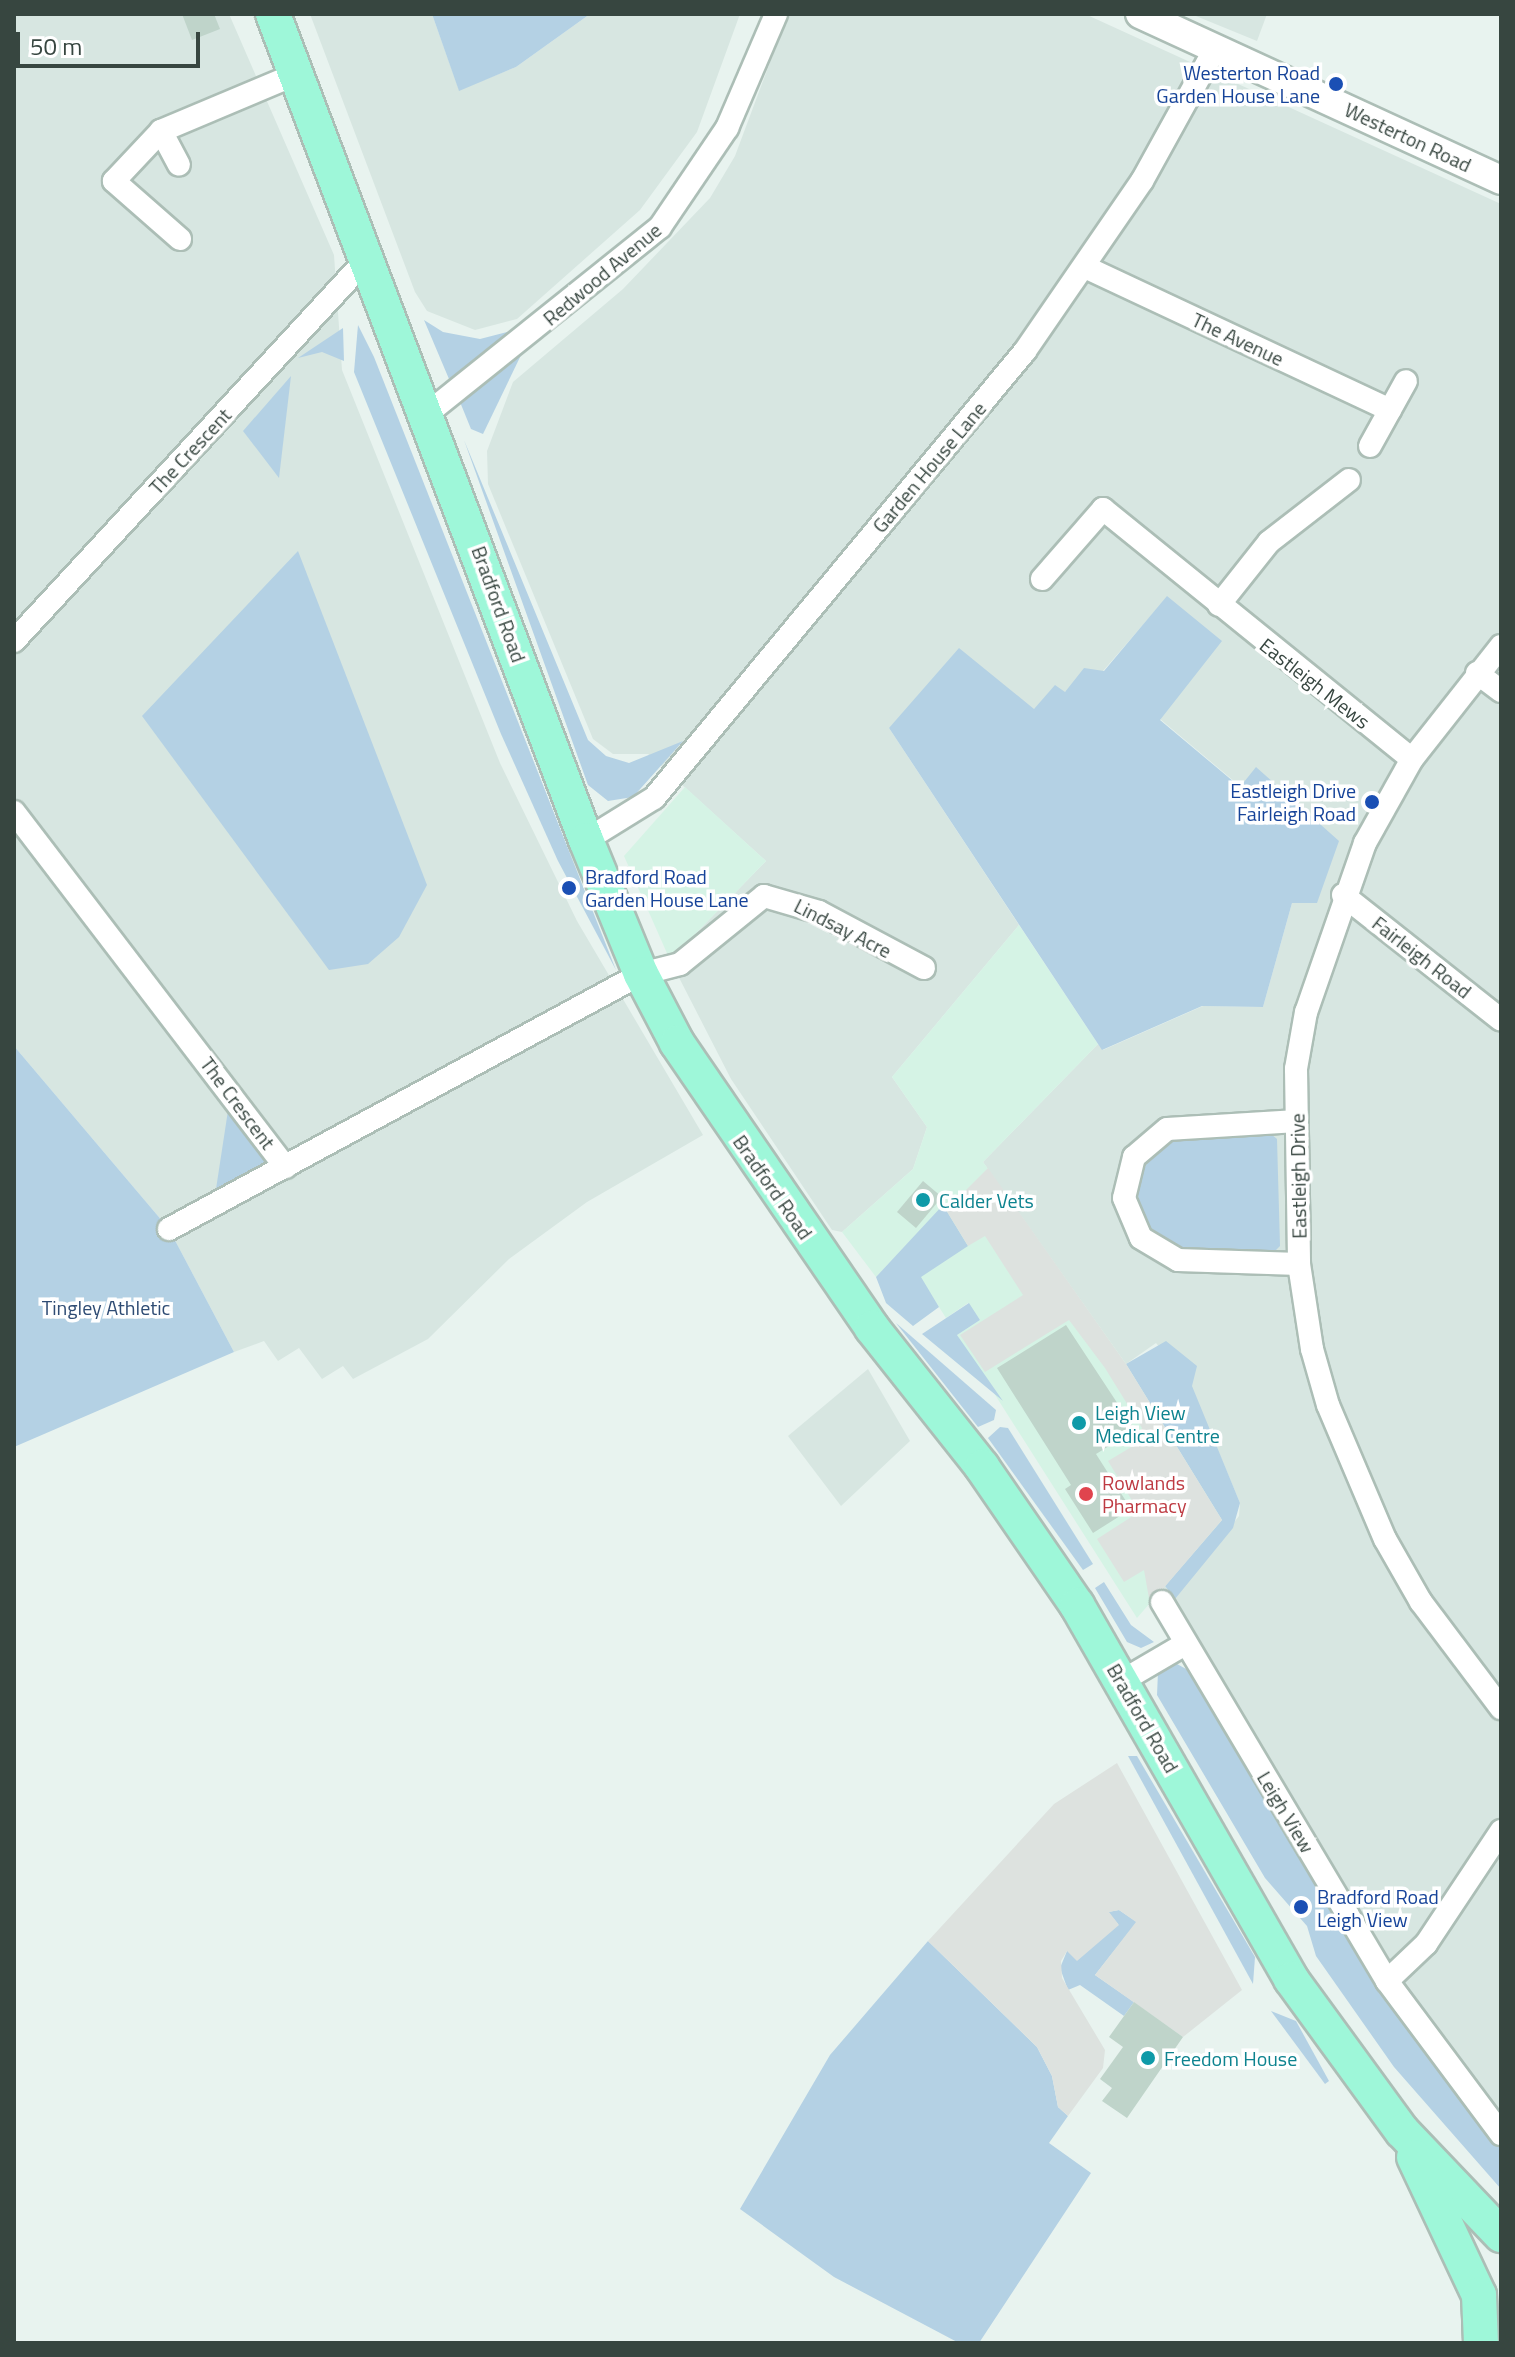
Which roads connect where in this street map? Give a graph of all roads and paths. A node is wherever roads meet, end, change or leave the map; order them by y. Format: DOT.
graph roads {
  1 [pos="273,14"];
  2 [pos="776,14"];
  3 [pos="1140,14"];
  4 [pos="1216,47"];
  5 [pos="292,76"];
  6 [pos="161,131"];
  7 [pos="179,165"];
  8 [pos="1501,180"];
  9 [pos="180,239"];
  10 [pos="365,261"];
  11 [pos="1085,267"];
  12 [pos="1406,381"];
  13 [pos="1390,410"];
  14 [pos="428,413"];
  15 [pos="1370,446"];
  16 [pos="1349,480"];
  17 [pos="1042,579"];
  18 [pos="1219,605"];
  19 [pos="14,641"];
  20 [pos="1501,646"];
  21 [pos="1477,673"];
  22 [pos="1501,691"];
  23 [pos="1412,759"];
  24 [pos="14,812"];
  25 [pos="586,840"];
  26 [pos="1343,895"];
  27 [pos="924,968"];
  28 [pos="641,974"];
  29 [pos="1501,1020"];
  30 [pos="1297,1121"];
  31 [pos="285,1167"];
  32 [pos="169,1229"];
  33 [pos="1299,1264"];
  34 [pos="1162,1602"];
  35 [pos="1185,1644"];
  36 [pos="1122,1681"];
  37 [pos="1501,1708"];
  38 [pos="1501,1831"];
  39 [pos="1387,1981"];
  40 [pos="1402,2131"];
  41 [pos="1501,2134"];
  42 [pos="1501,2235"];
  43 [pos="1501,2332"];
  44 [pos="1481,2343"];
  45 [pos="1491,2343"];
  1 -- 5 [label="main road, Bradford Road"];
  2 -- 14 [label="street, Redwood Avenue"];
  3 -- 4 [label="street, Westerton Road"];
  4 -- 8 [label="street, Westerton Road"];
  4 -- 11 [label="street, Garden House Lane"];
  5 -- 6 [label="street"];
  5 -- 10 [label="main road, Bradford Road"];
  6 -- 7 [label="street"];
  6 -- 9 [label="street"];
  10 -- 14 [label="main road, Bradford Road"];
  10 -- 19 [label="street, The Crescent"];
  11 -- 13 [label="street, The Avenue"];
  11 -- 25 [label="street, Garden House Lane"];
  12 -- 13 [label="street"];
  13 -- 15 [label="street"];
  14 -- 25 [label="main road, Bradford Road"];
  16 -- 18 [label="street"];
  17 -- 18 [label="street, Eastleigh Mews"];
  18 -- 23 [label="street, Eastleigh Mews"];
  20 -- 21 [label="street, Eastleigh Drive"];
  21 -- 22 [label="street"];
  21 -- 23 [label="street, Eastleigh Drive"];
  23 -- 26 [label="street, Eastleigh Drive"];
  24 -- 31 [label="street, The Crescent"];
  25 -- 28 [label="main road, Bradford Road"];
  26 -- 29 [label="street, Fairleigh Road"];
  26 -- 30 [label="street, Eastleigh Drive"];
  27 -- 28 [label="street, Lindsay Acre"];
  28 -- 31 [label="street, The Crescent"];
  28 -- 36 [label="main road, Bradford Road"];
  30 -- 33 [label="street, Eastleigh Drive"];
  30 -- 33 [label="street"];
  31 -- 32 [label="street, The Crescent"];
  33 -- 37 [label="street, Eastleigh Drive"];
  34 -- 35 [label="street, Leigh View"];
  35 -- 36 [label="street"];
  35 -- 39 [label="street, Leigh View"];
  36 -- 40 [label="main road, Bradford Road"];
  38 -- 39 [label="street"];
  39 -- 41 [label="street, Leigh View"];
  40 -- 42 [label="main road, Bradford Road"];
  40 -- 44 [label="main road"];
  43 -- 45 [label="main road"];
}
